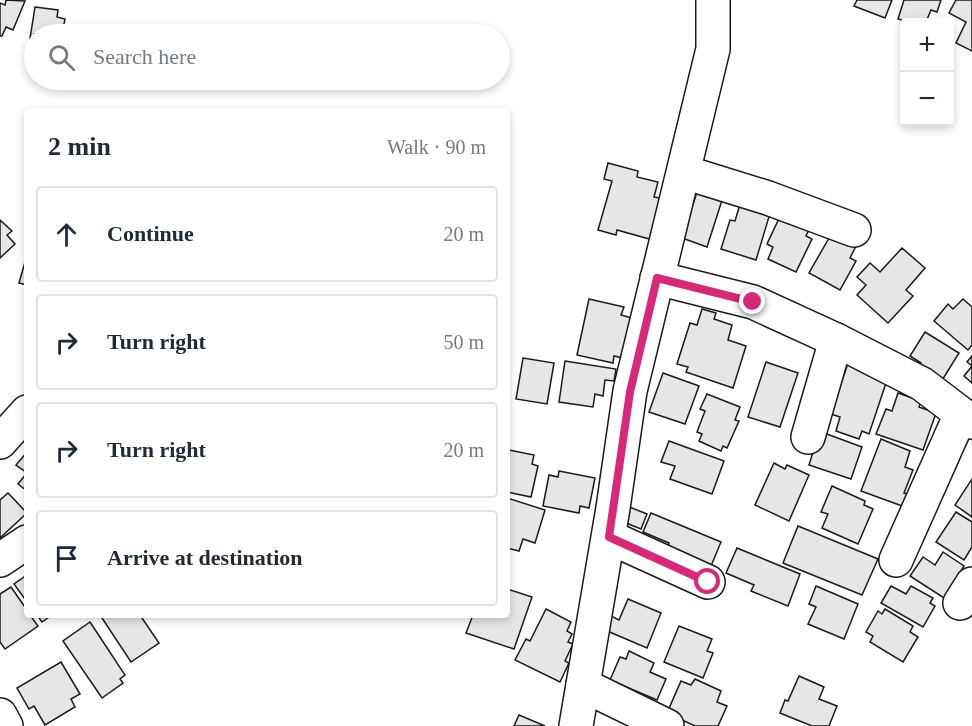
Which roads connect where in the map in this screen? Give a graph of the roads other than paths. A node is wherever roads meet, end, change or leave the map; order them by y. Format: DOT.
graph roads {
  1 [pos="713,0"];
  2 [pos="684,172"];
  3 [pos="854,230"];
  4 [pos="657,278"];
  5 [pos="836,340"];
  6 [pos="24,415"];
  7 [pos="967,418"];
  8 [pos="808,437"];
  9 [pos="0,442"];
  10 [pos="609,537"];
  11 [pos="24,544"];
  12 [pos="0,560"];
  13 [pos="896,560"];
  14 [pos="708,582"];
  15 [pos="583,685"];
  16 [pos="0,715"];
  17 [pos="6,726"];
  18 [pos="576,726"];
  19 [pos="667,726"];
  1 -- 2 [label="street"];
  2 -- 3 [label="street"];
  2 -- 4 [label="street"];
  4 -- 5 [label="street"];
  4 -- 10 [label="street"];
  5 -- 7 [label="street"];
  5 -- 8 [label="street"];
  6 -- 9 [label="street"];
  7 -- 13 [label="street"];
  10 -- 14 [label="street"];
  10 -- 15 [label="street"];
  11 -- 12 [label="street"];
  15 -- 18 [label="street"];
  15 -- 19 [label="street"];
  16 -- 17 [label="street"];
}
